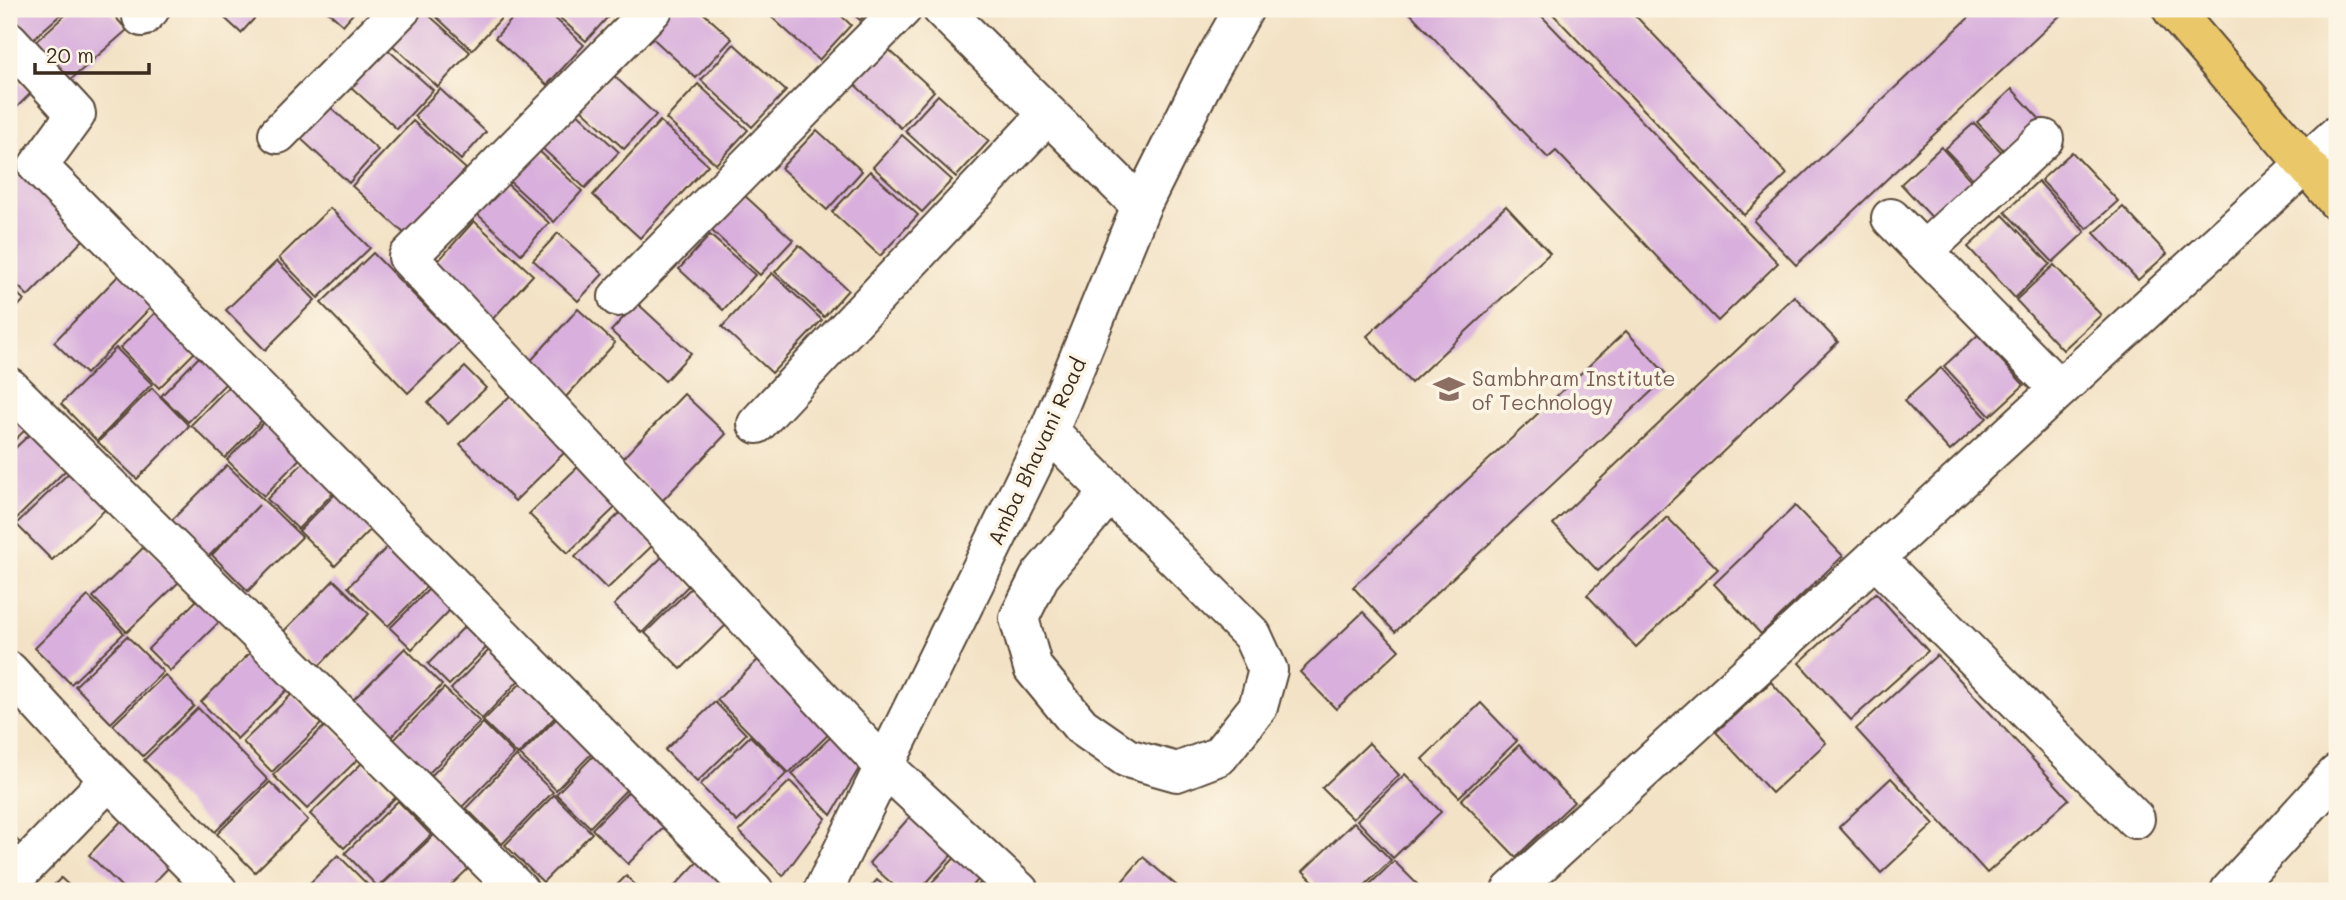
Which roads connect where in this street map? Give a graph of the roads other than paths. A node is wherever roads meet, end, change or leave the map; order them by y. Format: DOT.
graph roads {
  1 [pos="401,9"];
  2 [pos="653,9"];
  3 [pos="902,9"];
  4 [pos="942,9"];
  5 [pos="1244,9"];
  6 [pos="2172,9"];
  7 [pos="9,41"];
  8 [pos="1048,114"];
  9 [pos="278,134"];
  10 [pos="2337,135"];
  11 [pos="2044,139"];
  12 [pos="2304,165"];
  13 [pos="2337,201"];
  14 [pos="1141,206"];
  15 [pos="1891,218"];
  16 [pos="1924,251"];
  17 [pos="618,297"];
  18 [pos="9,387"];
  19 [pos="2059,389"];
  20 [pos="757,424"];
  21 [pos="1049,431"];
  22 [pos="1110,492"];
  23 [pos="1875,558"];
  24 [pos="9,671"];
  25 [pos="883,765"];
  26 [pos="2337,774"];
  27 [pos="109,780"];
  28 [pos="2136,819"];
  29 [pos="9,883"];
  30 [pos="218,891"];
  31 [pos="519,891"];
  32 [pos="754,891"];
  33 [pos="823,891"];
  34 [pos="1018,891"];
  35 [pos="1511,891"];
  36 [pos="2230,891"];
  1 -- 9 [label="street"];
  2 -- 25 [label="street"];
  3 -- 17 [label="street"];
  4 -- 8 [label="street"];
  5 -- 14 [label="street, Amba Bhavani Road"];
  6 -- 12 [label="main road"];
  7 -- 32 [label="street"];
  8 -- 14 [label="street"];
  8 -- 20 [label="street"];
  10 -- 12 [label="street"];
  11 -- 16 [label="street"];
  12 -- 13 [label="main road"];
  12 -- 19 [label="street"];
  14 -- 21 [label="street, Amba Bhavani Road"];
  15 -- 16 [label="street"];
  16 -- 19 [label="street"];
  18 -- 31 [label="street"];
  19 -- 23 [label="street"];
  21 -- 22 [label="street"];
  21 -- 25 [label="street, Amba Bhavani Road"];
  22 -- 22 [label="street"];
  23 -- 28 [label="street"];
  23 -- 35 [label="street"];
  24 -- 27 [label="street"];
  25 -- 33 [label="street, Amba Bhavani Road"];
  25 -- 34 [label="street"];
  26 -- 36 [label="street"];
  27 -- 29 [label="street"];
  27 -- 30 [label="street"];
}
